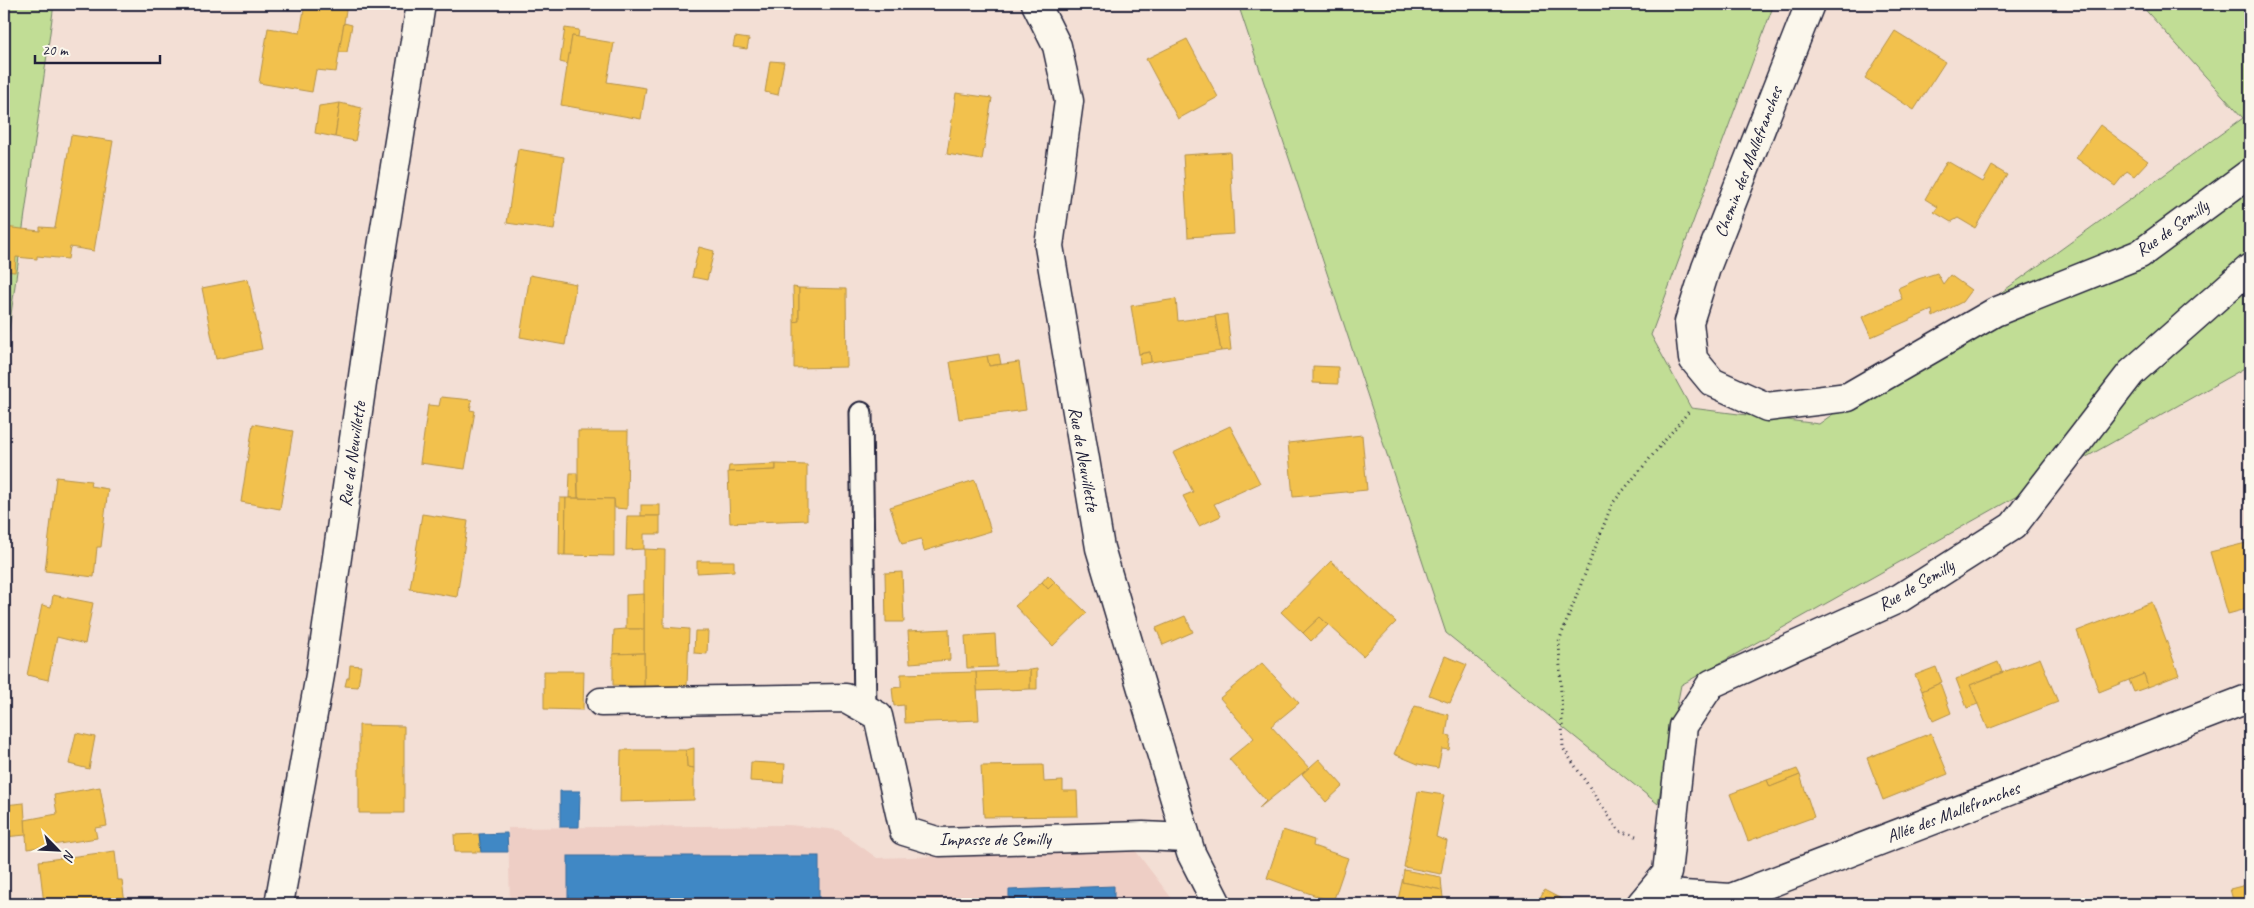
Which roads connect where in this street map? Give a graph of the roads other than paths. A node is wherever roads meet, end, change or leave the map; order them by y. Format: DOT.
graph roads {
  1 [pos="421,4"];
  2 [pos="1036,4"];
  3 [pos="1810,4"];
  4 [pos="2250,173"];
  5 [pos="2250,268"];
  6 [pos="1689,322"];
  7 [pos="861,413"];
  8 [pos="2250,698"];
  9 [pos="601,702"];
  10 [pos="865,709"];
  11 [pos="1186,838"];
  12 [pos="1646,898"];
  13 [pos="279,904"];
  14 [pos="1217,904"];
  1 -- 13 [label="street, Rue de Neuvillette"];
  2 -- 11 [label="street, Rue de Neuvillette"];
  3 -- 6 [label="street, Chemin des Mallefranches"];
  4 -- 6 [label="street, Rue de Semilly"];
  5 -- 12 [label="street, Rue de Semilly"];
  7 -- 10 [label="lane"];
  8 -- 12 [label="street, Allée des Mallefranches"];
  9 -- 10 [label="street, Impasse de Semilly"];
  10 -- 11 [label="street, Impasse de Semilly"];
  11 -- 14 [label="street, Rue de Neuvillette"];
}
